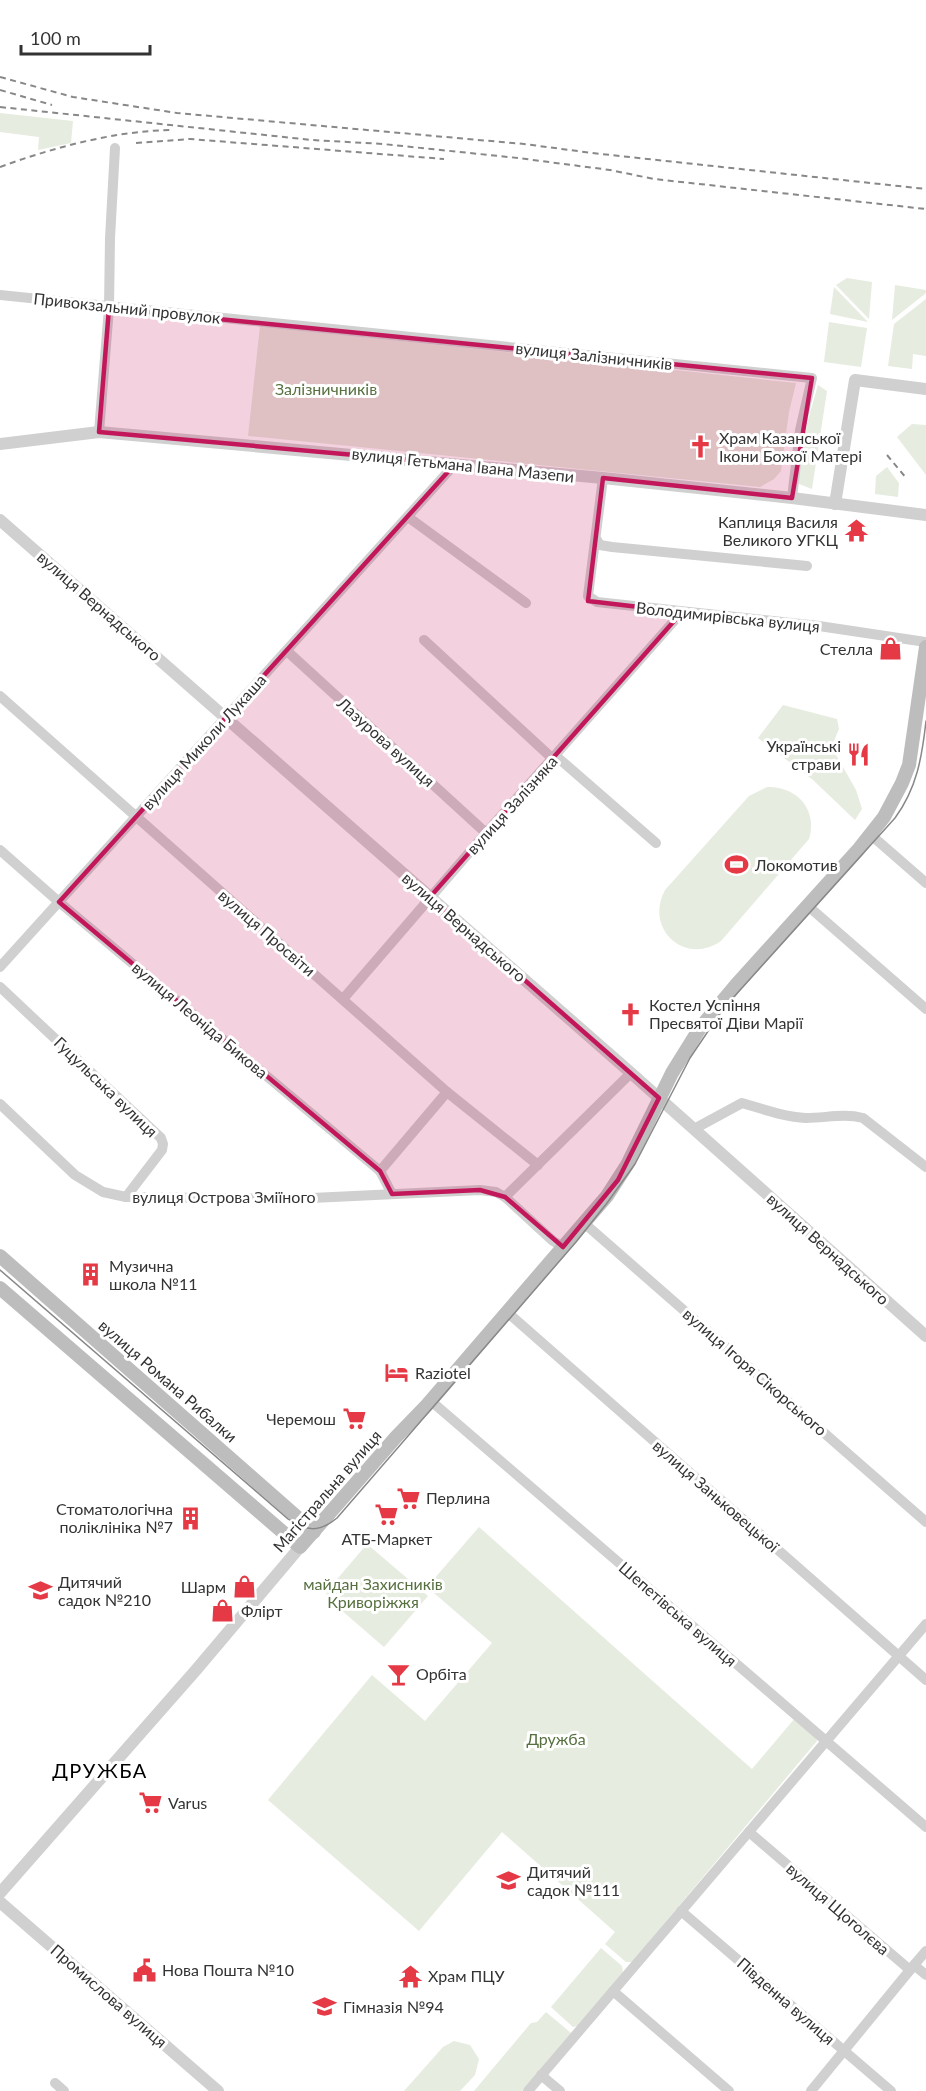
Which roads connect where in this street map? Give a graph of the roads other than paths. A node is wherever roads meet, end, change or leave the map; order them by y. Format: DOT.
graph roads {
  1 [pos="115,148"];
  2 [pos="0,296"];
  3 [pos="109,308"];
  4 [pos="254,321"];
  5 [pos="926,389"];
  6 [pos="99,432"];
  7 [pos="0,444"];
  8 [pos="455,464"];
  9 [pos="603,478"];
  10 [pos="792,498"];
  11 [pos="835,504"];
  12 [pos="926,515"];
  13 [pos="408,517"];
  14 [pos="0,520"];
  15 [pos="597,540"];
  16 [pos="807,566"];
  17 [pos="526,603"];
  18 [pos="682,612"];
  19 [pos="424,640"];
  20 [pos="926,642"];
  21 [pos="926,647"];
  22 [pos="287,651"];
  23 [pos="0,696"];
  24 [pos="225,717"];
  25 [pos="555,758"];
  26 [pos="136,817"];
  27 [pos="486,833"];
  28 [pos="871,835"];
  29 [pos="656,843"];
  30 [pos="0,850"];
  31 [pos="926,883"];
  32 [pos="430,897"];
  33 [pos="59,902"];
  34 [pos="808,906"];
  35 [pos="0,967"];
  36 [pos="0,987"];
  37 [pos="343,999"];
  38 [pos="926,1009"];
  39 [pos="631,1073"];
  40 [pos="447,1092"];
  41 [pos="659,1098"];
  42 [pos="0,1104"];
  43 [pos="694,1129"];
  44 [pos="538,1165"];
  45 [pos="926,1167"];
  46 [pos="380,1171"];
  47 [pos="392,1194"];
  48 [pos="126,1197"];
  49 [pos="505,1197"];
  50 [pos="584,1223"];
  51 [pos="563,1247"];
  52 [pos="0,1256"];
  53 [pos="0,1288"];
  54 [pos="507,1312"];
  55 [pos="926,1336"];
  56 [pos="431,1401"];
  57 [pos="926,1522"];
  58 [pos="314,1532"];
  59 [pos="300,1547"];
  60 [pos="926,1624"];
  61 [pos="899,1656"];
  62 [pos="926,1680"];
  63 [pos="826,1740"];
  64 [pos="926,1827"];
  65 [pos="748,1832"];
  66 [pos="0,1893"];
  67 [pos="0,1902"];
  68 [pos="681,1911"];
  69 [pos="926,1950"];
  70 [pos="912,1967"];
  71 [pos="926,1974"];
  72 [pos="613,1991"];
  73 [pos="844,2051"];
  74 [pos="542,2075"];
  75 [pos="218,2091"];
  76 [pos="528,2091"];
  77 [pos="560,2091"];
  78 [pos="729,2091"];
  79 [pos="812,2091"];
  80 [pos="891,2091"];
  1 -- 3 [label="street"];
  2 -- 3 [label="street, Привокзальний провулок"];
  3 -- 4 [label="street, Привокзальний провулок"];
  3 -- 6 [label="street"];
  4 -- 10 [label="street, вулиця Залізничників"];
  5 -- 11 [label="street"];
  6 -- 7 [label="street, вулиця Гетьмана Івана Мазепи"];
  6 -- 8 [label="street, вулиця Гетьмана Івана Мазепи"];
  8 -- 9 [label="street, вулиця Гетьмана Івана Мазепи"];
  8 -- 13 [label="street, вулиця Миколи Лукаша"];
  9 -- 10 [label="street, вулиця Гетьмана Івана Мазепи"];
  9 -- 15 [label="street"];
  10 -- 11 [label="street, вулиця Гетьмана Івана Мазепи"];
  11 -- 12 [label="street, вулиця Гетьмана Івана Мазепи"];
  13 -- 17 [label="street"];
  13 -- 22 [label="street, вулиця Миколи Лукаша"];
  14 -- 24 [label="street, вулиця Вернадського"];
  15 -- 16 [label="street"];
  15 -- 18 [label="street, Володимирівська вулиця"];
  18 -- 20 [label="street, Володимирівська вулиця"];
  18 -- 25 [label="street, вулиця Залізняка"];
  19 -- 25 [label="street"];
  21 -- 28 [label="main road, Магістральна вулиця"];
  22 -- 24 [label="street, вулиця Миколи Лукаша"];
  22 -- 27 [label="street, Лазурова вулиця"];
  23 -- 26 [label="street, вулиця Просвіти"];
  24 -- 26 [label="street, вулиця Миколи Лукаша"];
  24 -- 32 [label="street, вулиця Вернадського"];
  25 -- 27 [label="street, вулиця Залізняка"];
  25 -- 29 [label="street"];
  26 -- 33 [label="street, вулиця Миколи Лукаша"];
  26 -- 37 [label="street, вулиця Просвіти"];
  27 -- 32 [label="street, вулиця Залізняка"];
  28 -- 31 [label="street"];
  28 -- 34 [label="main road, Магістральна вулиця"];
  30 -- 33 [label="street, вулиця Леоніда Бикова"];
  32 -- 37 [label="street, вулиця Залізняка"];
  32 -- 39 [label="street, вулиця Вернадського"];
  33 -- 35 [label="street, вулиця Миколи Лукаша"];
  33 -- 46 [label="street, вулиця Леоніда Бикова"];
  34 -- 38 [label="street"];
  34 -- 41 [label="main road, Магістральна вулиця"];
  36 -- 48 [label="street, Гуцульська вулиця"];
  37 -- 40 [label="street, вулиця Просвіти"];
  39 -- 41 [label="street, вулиця Вернадського"];
  39 -- 44 [label="street"];
  40 -- 44 [label="street, вулиця Просвіти"];
  40 -- 46 [label="street"];
  41 -- 43 [label="street, вулиця Вернадського"];
  41 -- 50 [label="main road, Магістральна вулиця"];
  42 -- 48 [label="street, вулиця Острова Зміїного"];
  43 -- 45 [label="street"];
  43 -- 55 [label="street, вулиця Вернадського"];
  44 -- 49 [label="street"];
  46 -- 47 [label="street, вулиця Леоніда Бикова"];
  47 -- 48 [label="street, вулиця Острова Зміїного"];
  47 -- 49 [label="street, вулиця Острова Зміїного"];
  49 -- 51 [label="street"];
  50 -- 51 [label="main road, Магістральна вулиця"];
  50 -- 57 [label="street, вулиця Ігоря Сікорського"];
  51 -- 54 [label="main road, Магістральна вулиця"];
  52 -- 58 [label="main road, вулиця Романа Рибалки"];
  53 -- 59 [label="main road"];
  54 -- 56 [label="main road, Магістральна вулиця"];
  54 -- 61 [label="street, вулиця Заньковецької"];
  56 -- 58 [label="main road, Магістральна вулиця"];
  56 -- 63 [label="street, Шепетівська вулиця"];
  58 -- 59 [label="main road, Магістральна вулиця"];
  59 -- 66 [label="street, Магістральна вулиця"];
  60 -- 61 [label="street"];
  61 -- 62 [label="street, вулиця Заньковецької"];
  61 -- 63 [label="street"];
  63 -- 64 [label="street, Шепетівська вулиця"];
  63 -- 65 [label="street"];
  65 -- 68 [label="street"];
  65 -- 70 [label="street, вулиця Щоголєва"];
  67 -- 75 [label="street, Промислова вулиця"];
  68 -- 72 [label="street"];
  68 -- 73 [label="street, Південна вулиця"];
  69 -- 70 [label="street"];
  70 -- 71 [label="street, вулиця Щоголєва"];
  70 -- 73 [label="street"];
  72 -- 74 [label="street"];
  72 -- 78 [label="street"];
  73 -- 79 [label="street"];
  73 -- 80 [label="street, Південна вулиця"];
  74 -- 76 [label="street"];
  74 -- 77 [label="street"];
}
